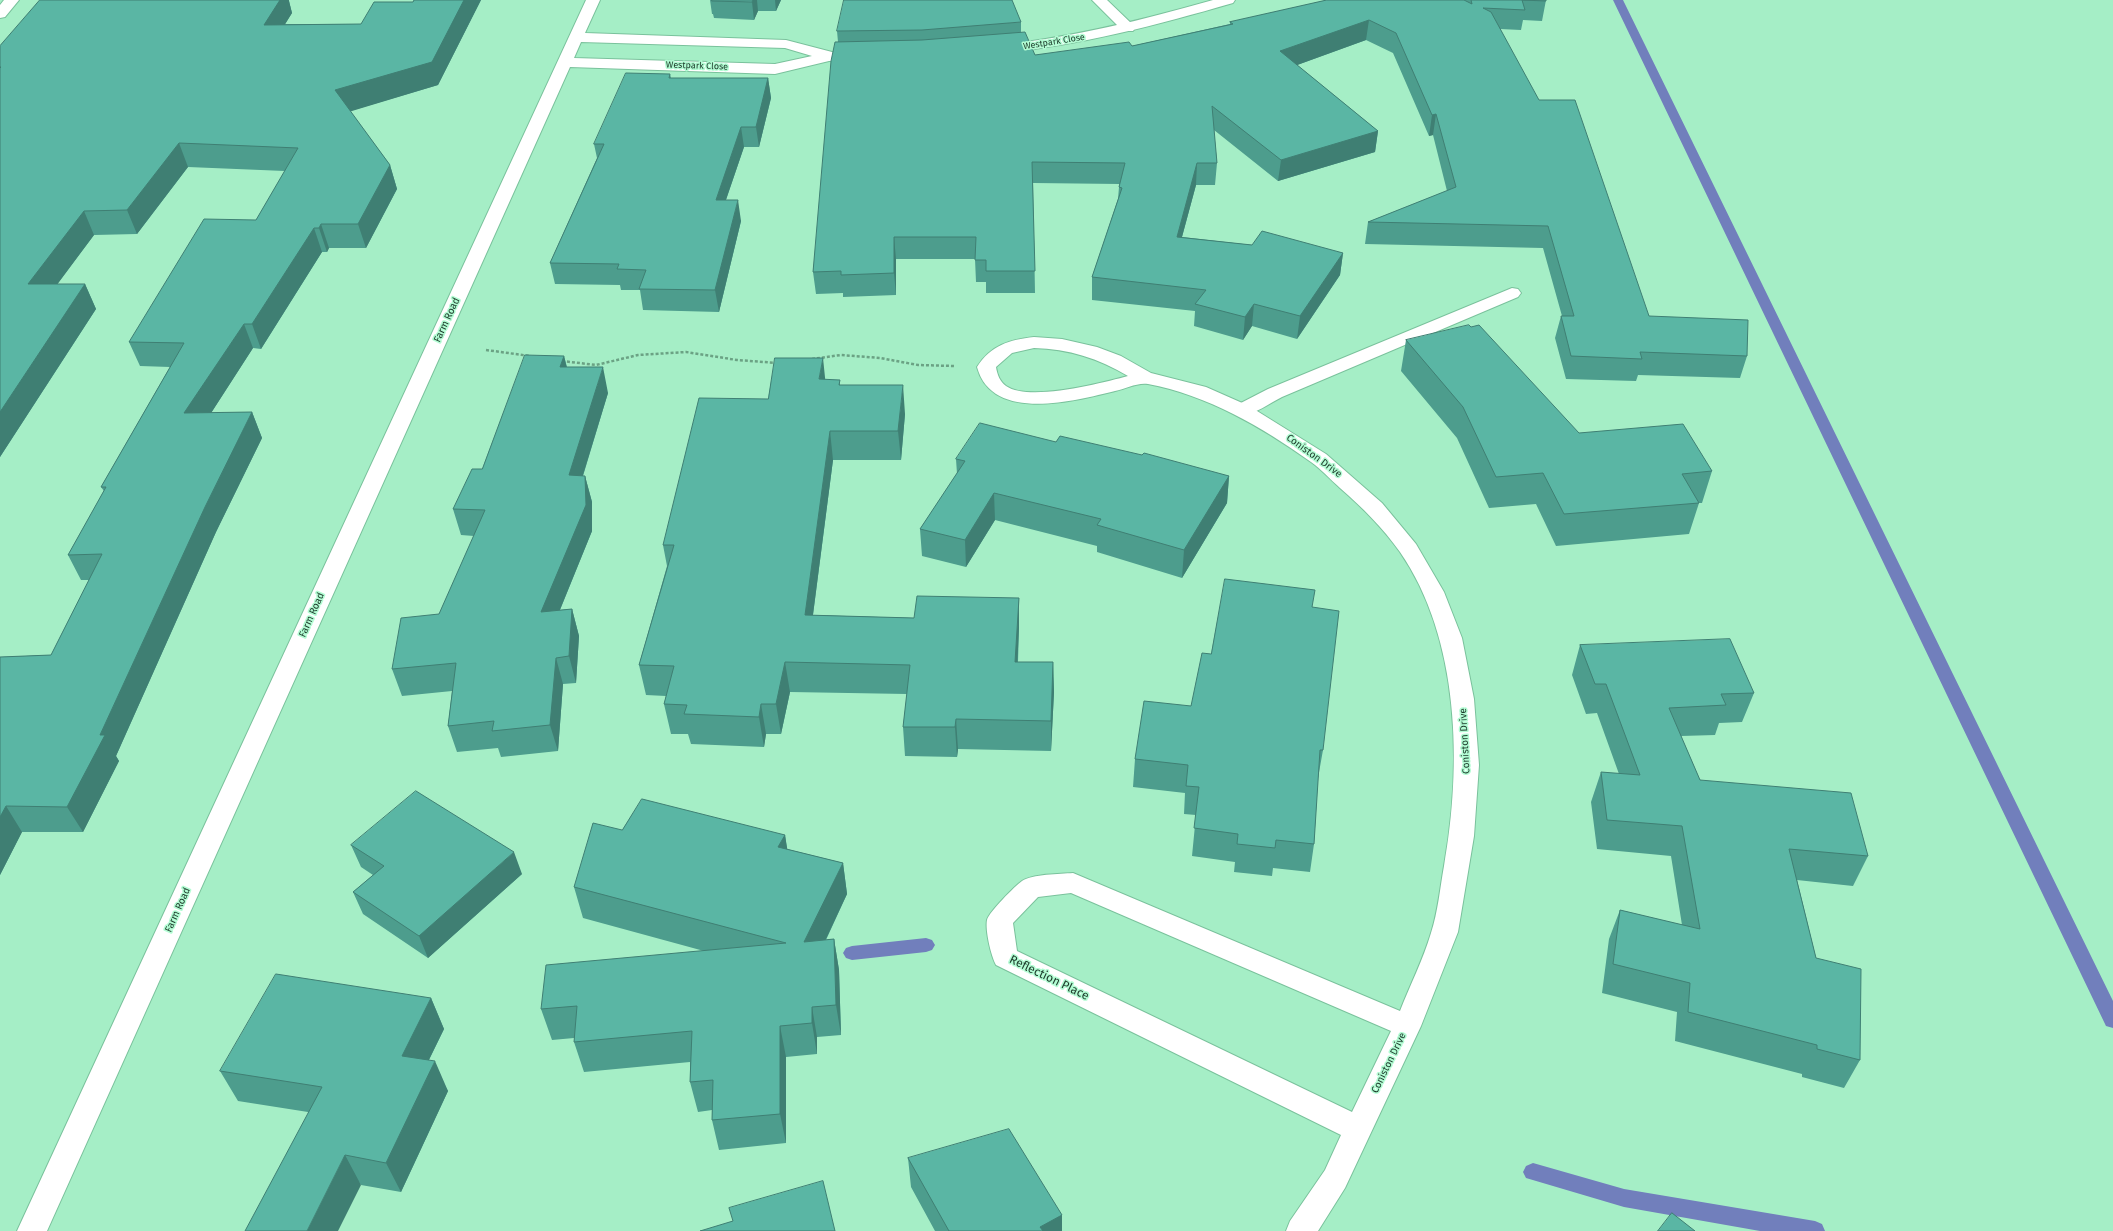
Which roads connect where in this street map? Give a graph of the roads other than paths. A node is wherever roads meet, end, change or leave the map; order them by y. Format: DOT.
graph roads {
  1 [pos="12,0"];
  2 [pos="593,0"];
  3 [pos="1099,0"];
  4 [pos="1228,0"];
  5 [pos="0,14"];
  6 [pos="1128,28"];
  7 [pos="576,37"];
  8 [pos="984,50"];
  9 [pos="829,56"];
  10 [pos="876,56"];
  11 [pos="565,62"];
  12 [pos="1512,293"];
  13 [pos="1144,377"];
  14 [pos="1242,410"];
  15 [pos="1407,1026"];
  16 [pos="1358,1129"];
  17 [pos="32,1231"];
  18 [pos="1301,1231"];
  1 -- 5 [label="street"];
  2 -- 7 [label="street, Farm Road"];
  3 -- 6 [label="street"];
  4 -- 6 [label="street, Westpark Close"];
  6 -- 8 [label="street, Westpark Close"];
  7 -- 9 [label="street, Westpark Close"];
  7 -- 11 [label="street, Farm Road"];
  9 -- 10 [label="street, Westpark Close"];
  9 -- 11 [label="street, Westpark Close"];
  11 -- 17 [label="street, Farm Road"];
  12 -- 14 [label="street"];
  13 -- 13 [label="street, Coniston Drive"];
  13 -- 14 [label="street, Coniston Drive"];
  14 -- 15 [label="street, Coniston Drive"];
  15 -- 16 [label="street, Coniston Drive"];
  15 -- 16 [label="street, Reflection Place"];
  16 -- 18 [label="street, Coniston Drive"];
}
